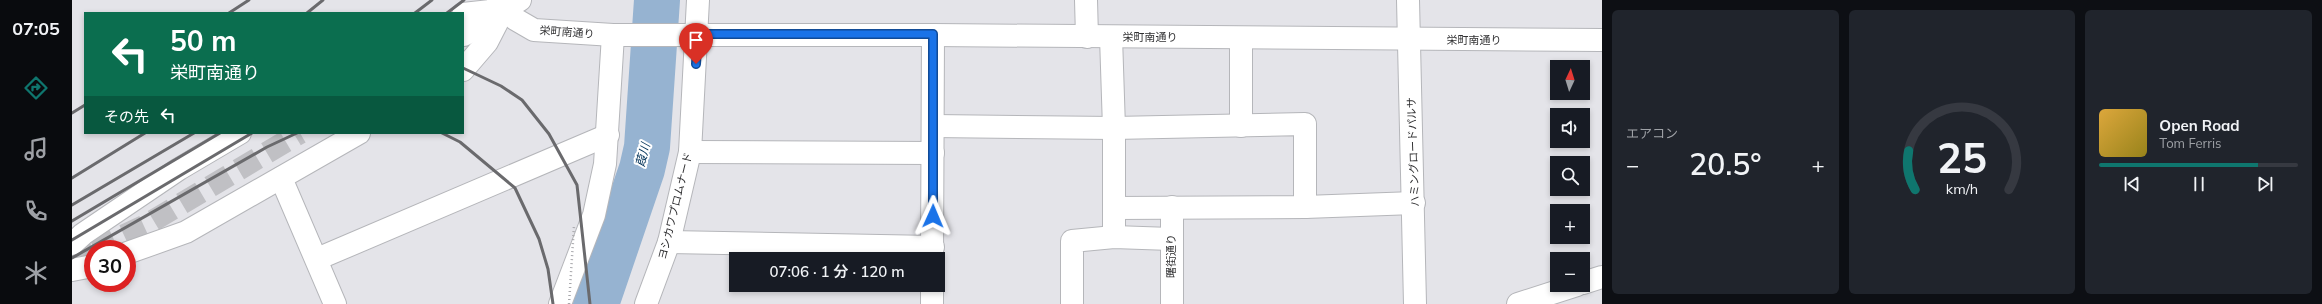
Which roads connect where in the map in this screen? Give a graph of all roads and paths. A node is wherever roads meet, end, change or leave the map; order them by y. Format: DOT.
graph roads {
  1 [pos="698,0"];
  2 [pos="1086,0"];
  3 [pos="1408,0"];
  4 [pos="507,3"];
  5 [pos="464,24"];
  6 [pos="698,34"];
  7 [pos="933,34"];
  8 [pos="613,35"];
  9 [pos="1087,37"];
  10 [pos="1111,37"];
  11 [pos="1241,38"];
  12 [pos="1410,40"];
  13 [pos="1602,40"];
  14 [pos="464,69"];
  15 [pos="933,126"];
  16 [pos="1241,126"];
  17 [pos="1114,128"];
  18 [pos="238,134"];
  19 [pos="357,134"];
  20 [pos="608,135"];
  21 [pos="690,152"];
  22 [pos="933,153"];
  23 [pos="281,178"];
  24 [pos="1414,203"];
  25 [pos="1305,206"];
  26 [pos="1172,207"];
  27 [pos="1114,208"];
  28 [pos="574,226"];
  29 [pos="1114,238"];
  30 [pos="1171,239"];
  31 [pos="669,242"];
  32 [pos="72,244"];
  33 [pos="136,250"];
  34 [pos="908,252"];
  35 [pos="932,252"];
  36 [pos="317,259"];
  37 [pos="84,268"];
  38 [pos="72,270"];
  39 [pos="1602,277"];
  40 [pos="1590,281"];
  41 [pos="932,292"];
  42 [pos="1555,292"];
  43 [pos="335,304"];
  44 [pos="560,304"];
  45 [pos="569,304"];
  46 [pos="646,304"];
  47 [pos="932,304"];
  48 [pos="1072,304"];
  49 [pos="1172,304"];
  50 [pos="1415,304"];
  51 [pos="1518,304"];
  1 -- 6 [label="street, ヨシカワプロムナード"];
  2 -- 9 [label="street"];
  3 -- 12 [label="street, ハミングロードパルサ"];
  4 -- 5 [label="street"];
  4 -- 8 [label="street, 栄町南通り"];
  4 -- 14 [label="street"];
  6 -- 7 [label="street, 栄町南通り"];
  6 -- 8 [label="street, 栄町南通り"];
  6 -- 21 [label="street, ヨシカワプロムナード"];
  7 -- 9 [label="street, 栄町南通り"];
  7 -- 15 [label="street"];
  8 -- 20 [label="street"];
  9 -- 10 [label="street, 栄町南通り"];
  10 -- 11 [label="street, 栄町南通り"];
  10 -- 17 [label="street"];
  11 -- 12 [label="street, 栄町南通り"];
  11 -- 16 [label="street"];
  12 -- 13 [label="street, 栄町南通り"];
  12 -- 24 [label="street, ハミングロードパルサ"];
  15 -- 17 [label="street"];
  15 -- 22 [label="street"];
  16 -- 17 [label="street"];
  16 -- 25 [label="street"];
  17 -- 27 [label="street"];
  18 -- 32 [label="street"];
  19 -- 23 [label="street"];
  20 -- 36 [label="street"];
  20 -- 44 [label="street"];
  21 -- 22 [label="street"];
  21 -- 31 [label="street, ヨシカワプロムナード"];
  22 -- 35 [label="street"];
  23 -- 33 [label="street"];
  23 -- 36 [label="street"];
  24 -- 25 [label="street"];
  24 -- 50 [label="street, ハミングロードパルサ"];
  25 -- 26 [label="street"];
  26 -- 27 [label="street"];
  26 -- 30 [label="street, 曙街通り"];
  27 -- 29 [label="street"];
  28 -- 45 [label="path, bridge"];
  29 -- 30 [label="street"];
  29 -- 48 [label="street"];
  30 -- 49 [label="street, 曙街通り"];
  31 -- 34 [label="street"];
  31 -- 46 [label="street, ヨシカワプロムナード"];
  36 -- 43 [label="street"];
  37 -- 38 [label="street"];
  39 -- 40 [label="street"];
  41 -- 47 [label="street"];
  42 -- 51 [label="street"];
}
